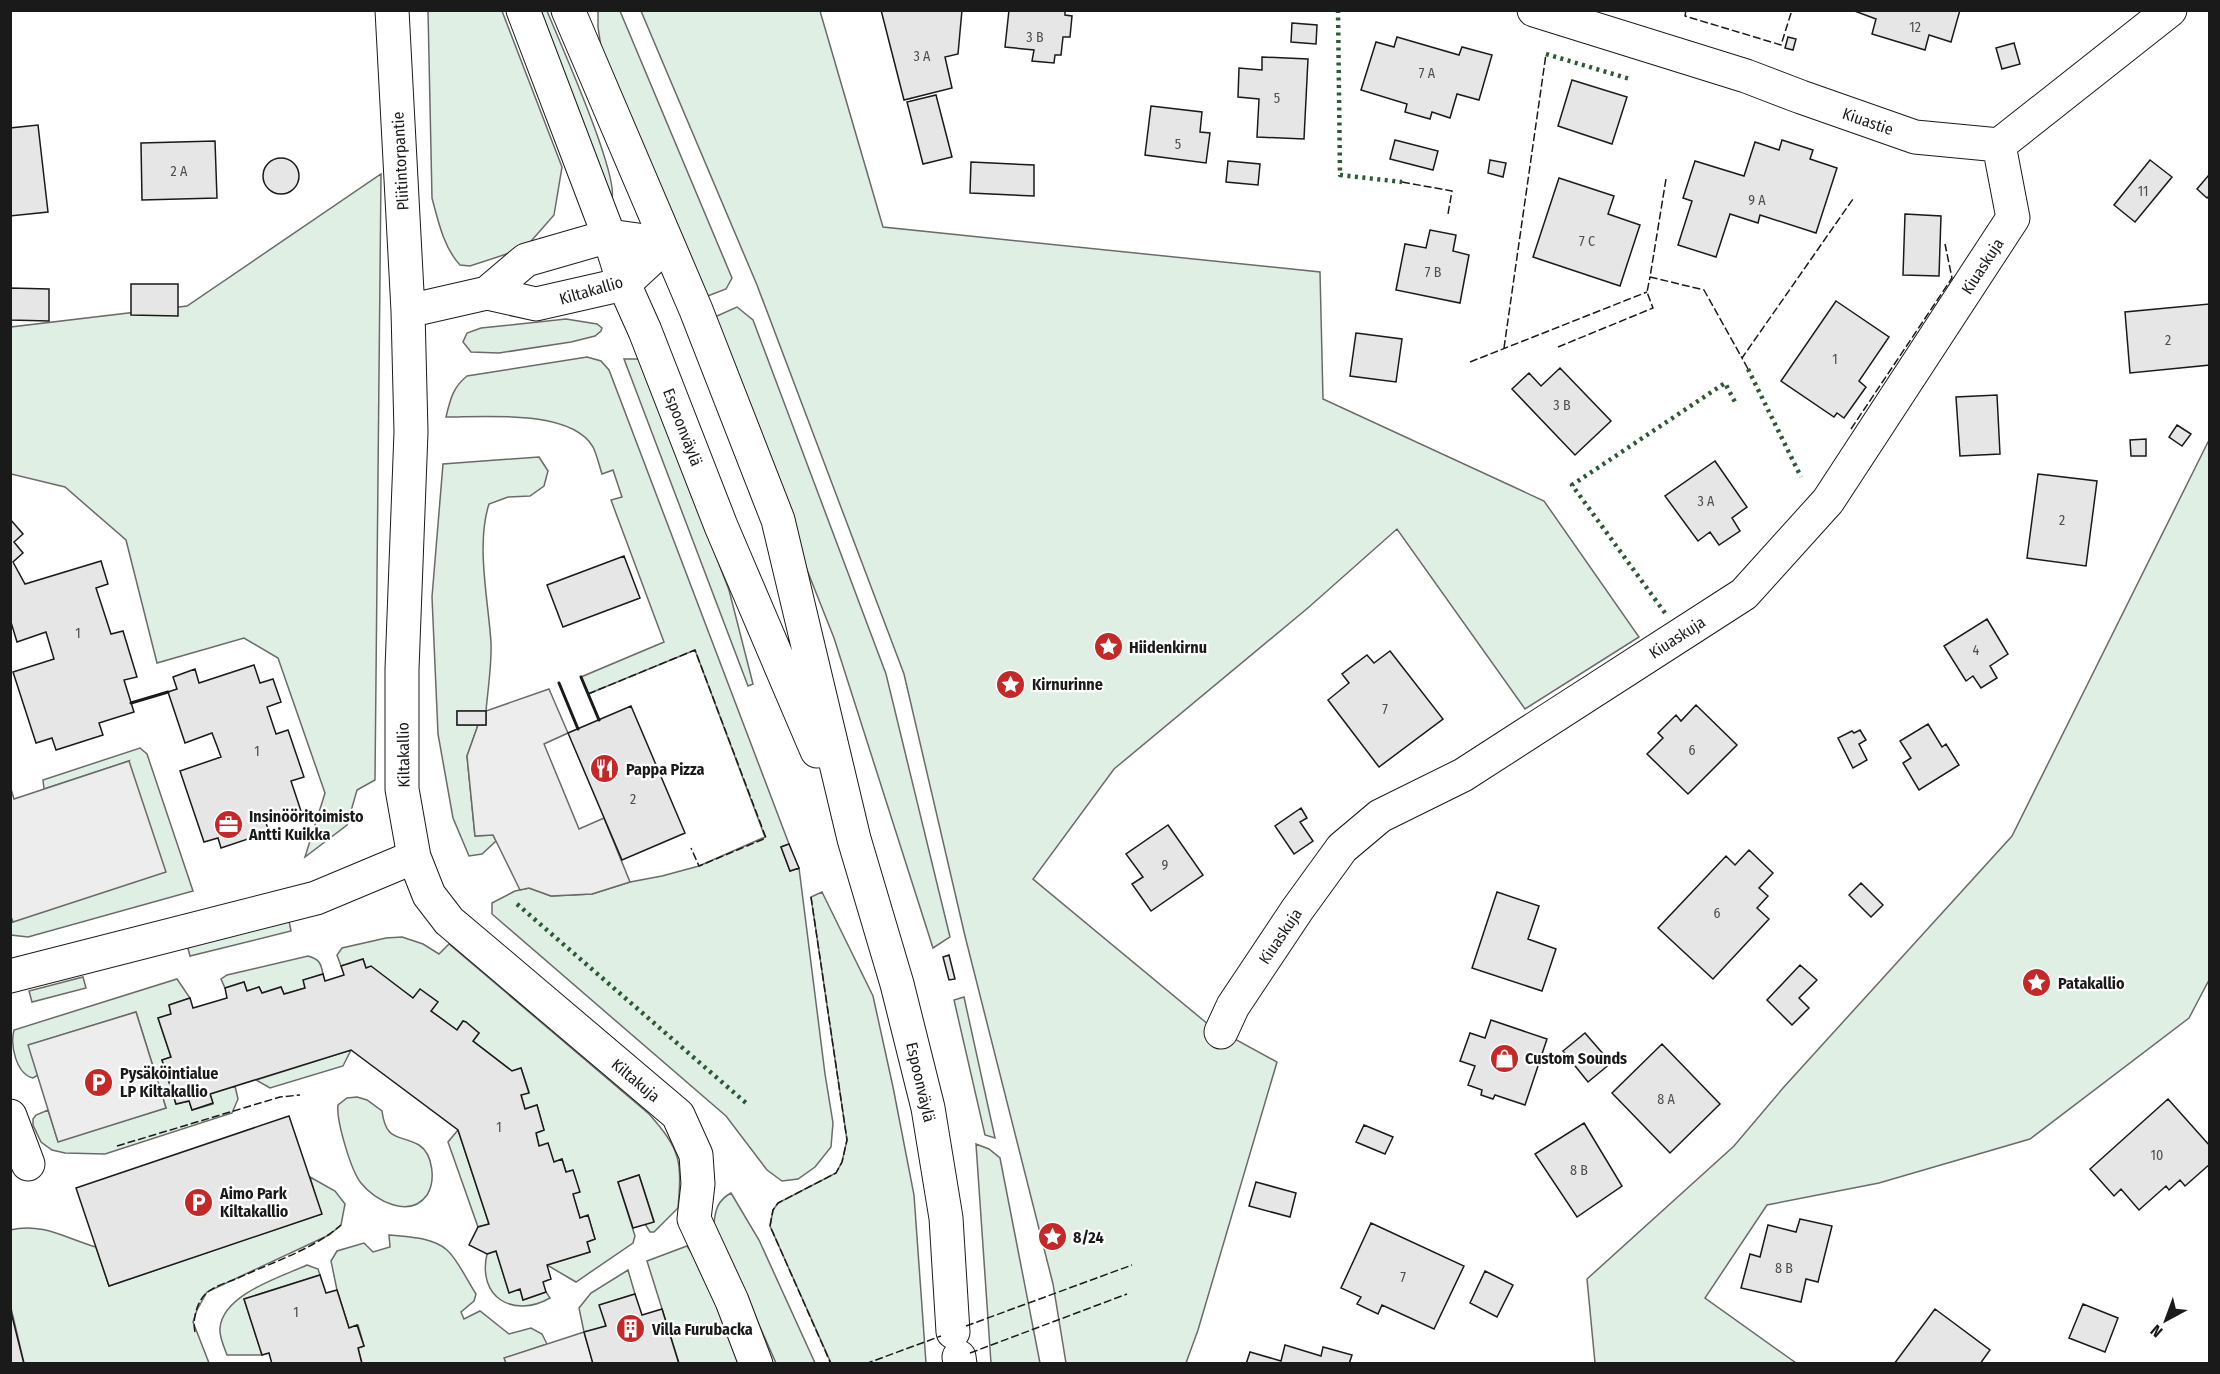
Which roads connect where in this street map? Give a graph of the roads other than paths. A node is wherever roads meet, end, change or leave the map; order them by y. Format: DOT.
graph roads {
  1 [pos="392,10"];
  2 [pos="523,10"];
  3 [pos="568,10"];
  4 [pos="2170,10"];
  5 [pos="1546,12"];
  6 [pos="1999,145"];
  7 [pos="609,236"];
  8 [pos="667,244"];
  9 [pos="624,284"];
  10 [pos="487,293"];
  11 [pos="408,311"];
  12 [pos="854,839"];
  13 [pos="414,857"];
  14 [pos="10,975"];
  15 [pos="1221,1032"];
  16 [pos="10,1116"];
  17 [pos="28,1164"];
  18 [pos="957,1351"];
  19 [pos="756,1364"];
  1 -- 11 [label="street, Pliitintorpantie"];
  2 -- 7 [label="street, Espoonväylä"];
  3 -- 8 [label="street, Espoonväylä"];
  4 -- 6 [label="street"];
  5 -- 6 [label="street, Kiuastie"];
  6 -- 15 [label="street, Kiuaskuja"];
  7 -- 8 [label="street, Kiltakallio"];
  7 -- 9 [label="street, Espoonväylä"];
  7 -- 10 [label="street, Kiltakallio"];
  8 -- 9 [label="street, Kiltakallio"];
  8 -- 12 [label="street, Espoonväylä"];
  9 -- 10 [label="street, Kiltakallio"];
  9 -- 12 [label="street, Espoonväylä"];
  10 -- 11 [label="street, Kiltakallio"];
  11 -- 13 [label="street, Kiltakallio"];
  12 -- 18 [label="street, Espoonväylä"];
  13 -- 14 [label="street"];
  13 -- 19 [label="street, Kiltakuja"];
  16 -- 17 [label="street"];
}
